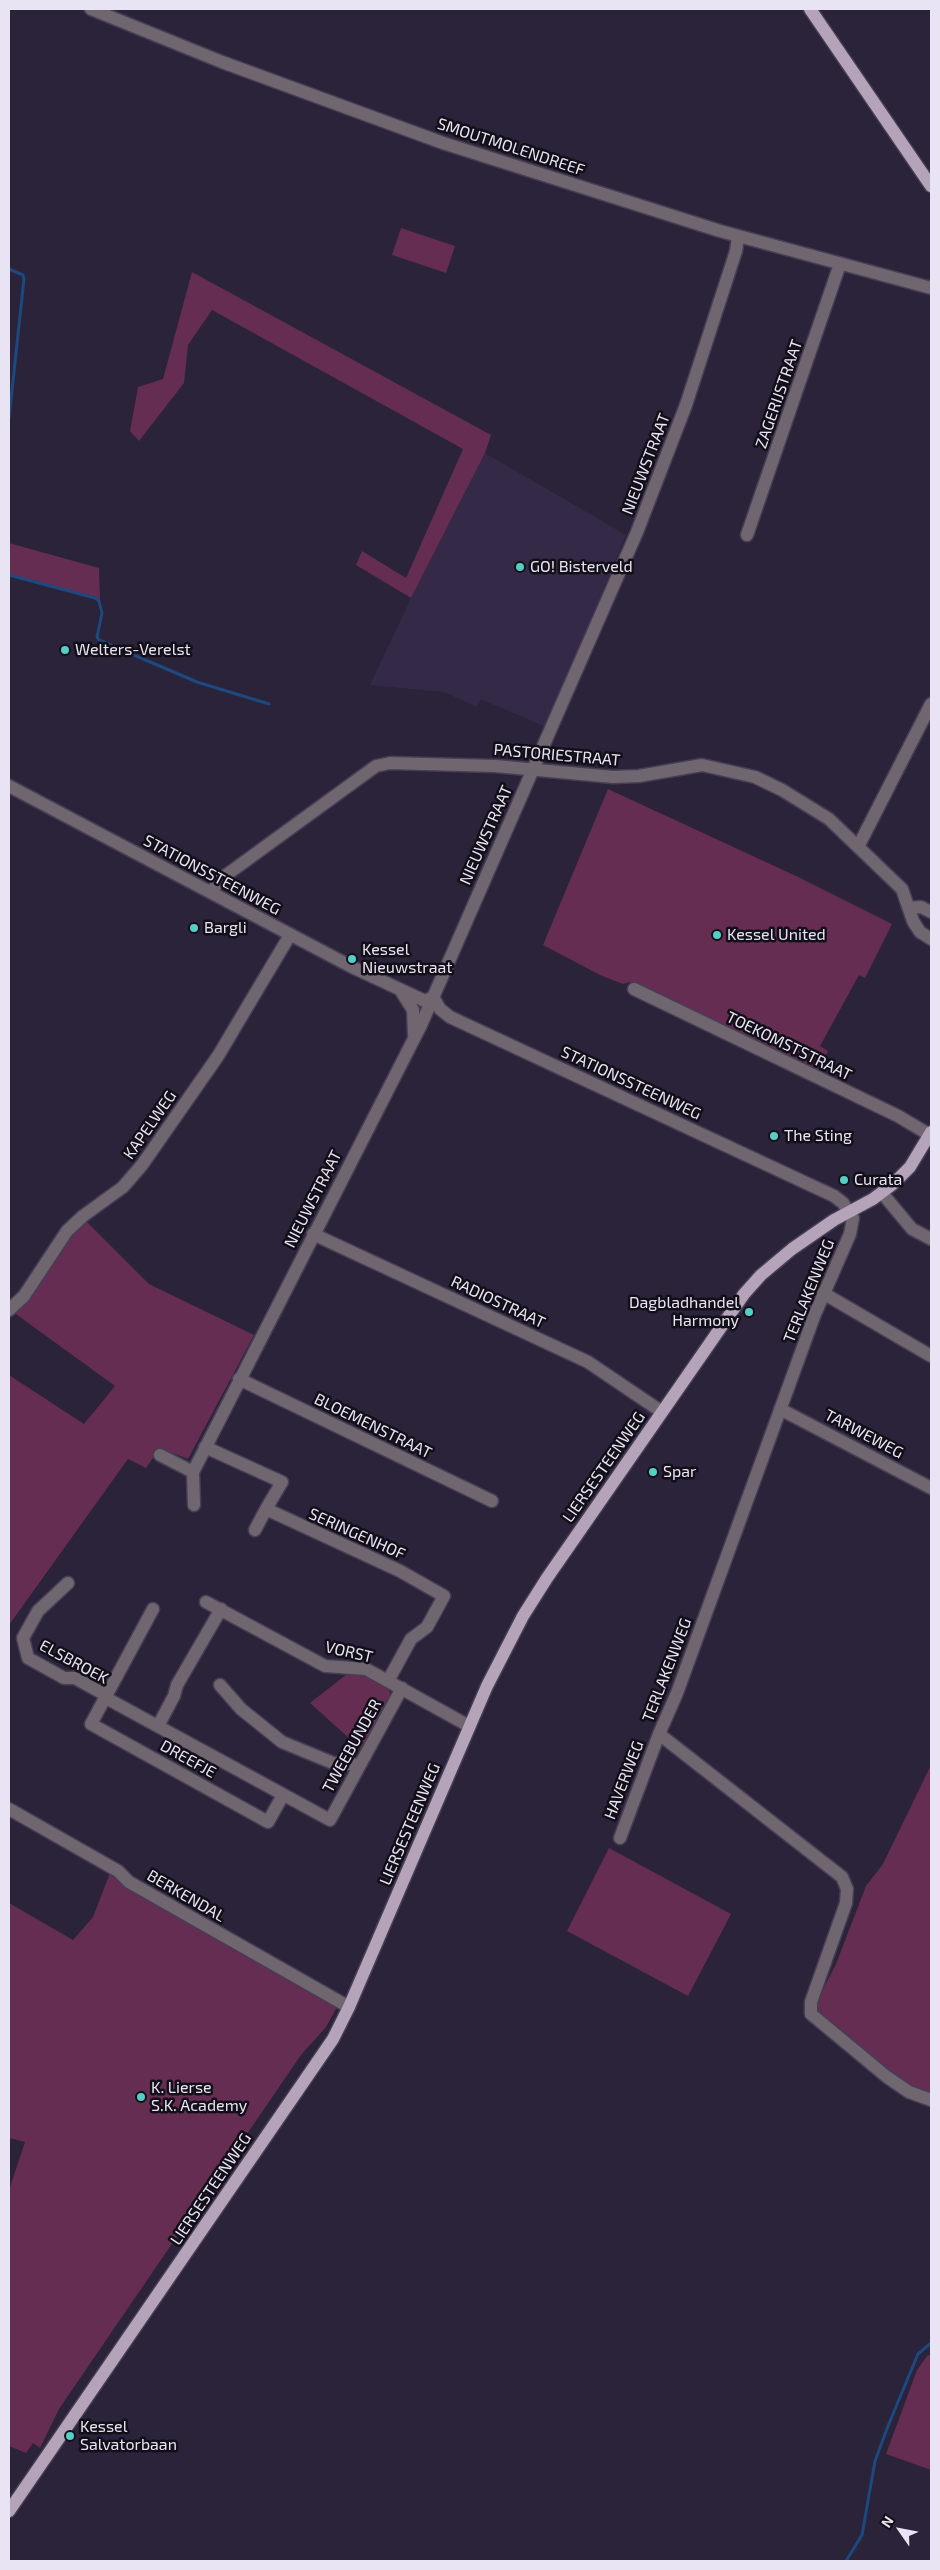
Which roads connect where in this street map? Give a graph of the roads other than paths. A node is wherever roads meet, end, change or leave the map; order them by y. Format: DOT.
graph roads {
  1 [pos="91,9"];
  2 [pos="810,9"];
  3 [pos="931,186"];
  4 [pos="738,236"];
  5 [pos="840,264"];
  6 [pos="931,288"];
  7 [pos="747,535"];
  8 [pos="931,704"];
  9 [pos="533,768"];
  10 [pos="9,786"];
  11 [pos="858,847"];
  12 [pos="212,892"];
  13 [pos="909,908"];
  14 [pos="931,912"];
  15 [pos="290,935"];
  16 [pos="931,939"];
  17 [pos="634,989"];
  18 [pos="401,991"];
  19 [pos="433,997"];
  20 [pos="413,1038"];
  21 [pos="931,1134"];
  22 [pos="882,1193"];
  23 [pos="850,1211"];
  24 [pos="313,1234"];
  25 [pos="931,1238"];
  26 [pos="823,1293"];
  27 [pos="9,1310"];
  28 [pos="931,1356"];
  29 [pos="239,1379"];
  30 [pos="780,1409"];
  31 [pos="662,1412"];
  32 [pos="205,1446"];
  33 [pos="160,1455"];
  34 [pos="193,1472"];
  35 [pos="931,1488"];
  36 [pos="492,1501"];
  37 [pos="194,1505"];
  38 [pos="266,1510"];
  39 [pos="256,1530"];
  40 [pos="68,1583"];
  41 [pos="206,1602"];
  42 [pos="153,1609"];
  43 [pos="221,1609"];
  44 [pos="388,1680"];
  45 [pos="220,1685"];
  46 [pos="402,1688"];
  47 [pos="106,1698"];
  48 [pos="158,1726"];
  49 [pos="470,1726"];
  50 [pos="659,1734"];
  51 [pos="360,1765"];
  52 [pos="283,1795"];
  53 [pos="9,1809"];
  54 [pos="330,1820"];
  55 [pos="620,1838"];
  56 [pos="349,2007"];
  57 [pos="931,2100"];
  58 [pos="9,2511"];
  1 -- 4 [label="street, SMOUTMOLENDREEF"];
  2 -- 3 [label="main road"];
  4 -- 5 [label="street, SMOUTMOLENDREEF"];
  4 -- 9 [label="street, NIEUWSTRAAT"];
  5 -- 6 [label="street, SMOUTMOLENDREEF"];
  5 -- 7 [label="street, ZAGERIJSTRAAT"];
  8 -- 11 [label="street"];
  9 -- 11 [label="street, PASTORIESTRAAT"];
  9 -- 12 [label="street, PASTORIESTRAAT"];
  9 -- 19 [label="street, NIEUWSTRAAT"];
  10 -- 12 [label="street, STATIONSSTEENWEG"];
  11 -- 13 [label="street, PASTORIESTRAAT"];
  12 -- 15 [label="street, STATIONSSTEENWEG"];
  13 -- 14 [label="street"];
  13 -- 16 [label="street"];
  15 -- 18 [label="street, STATIONSSTEENWEG"];
  15 -- 27 [label="street, KAPELWEG"];
  17 -- 21 [label="street, TOEKOMSTSTRAAT"];
  18 -- 19 [label="street, STATIONSSTEENWEG"];
  18 -- 20 [label="street"];
  19 -- 20 [label="street, NIEUWSTRAAT"];
  19 -- 23 [label="street, STATIONSSTEENWEG"];
  20 -- 24 [label="street, NIEUWSTRAAT"];
  21 -- 22 [label="main road, LIERSESTEENWEG"];
  22 -- 23 [label="main road, LIERSESTEENWEG"];
  22 -- 25 [label="street"];
  23 -- 26 [label="street, TERLAKENWEG"];
  23 -- 31 [label="main road, LIERSESTEENWEG"];
  24 -- 29 [label="street, NIEUWSTRAAT"];
  24 -- 31 [label="street, RADIOSTRAAT"];
  26 -- 28 [label="street"];
  26 -- 30 [label="street, TERLAKENWEG"];
  29 -- 32 [label="street, NIEUWSTRAAT"];
  29 -- 36 [label="street, BLOEMENSTRAAT"];
  30 -- 35 [label="street, TARWEWEG"];
  30 -- 50 [label="street, TERLAKENWEG"];
  31 -- 49 [label="main road, LIERSESTEENWEG"];
  32 -- 34 [label="street"];
  32 -- 38 [label="street"];
  33 -- 34 [label="street"];
  34 -- 37 [label="street"];
  38 -- 39 [label="street"];
  38 -- 44 [label="street, SERINGENHOF"];
  40 -- 47 [label="street, ELSBROEK"];
  41 -- 43 [label="street, VORST"];
  42 -- 47 [label="street, DREEFJE"];
  43 -- 44 [label="street, VORST"];
  43 -- 48 [label="street"];
  44 -- 46 [label="street, VORST"];
  45 -- 51 [label="street"];
  46 -- 49 [label="street, VORST"];
  46 -- 51 [label="street, TWEEBUNDER"];
  47 -- 48 [label="street, DREEFJE"];
  47 -- 52 [label="street, DREEFJE"];
  48 -- 52 [label="street, DREEFJE"];
  49 -- 56 [label="main road, LIERSESTEENWEG"];
  50 -- 55 [label="street, HAVERWEG"];
  50 -- 57 [label="street, TERLAKENWEG"];
  51 -- 54 [label="street, TWEEBUNDER"];
  52 -- 54 [label="street, DREEFJE"];
  53 -- 56 [label="street, BERKENDAL"];
  56 -- 58 [label="main road, LIERSESTEENWEG"];
}
